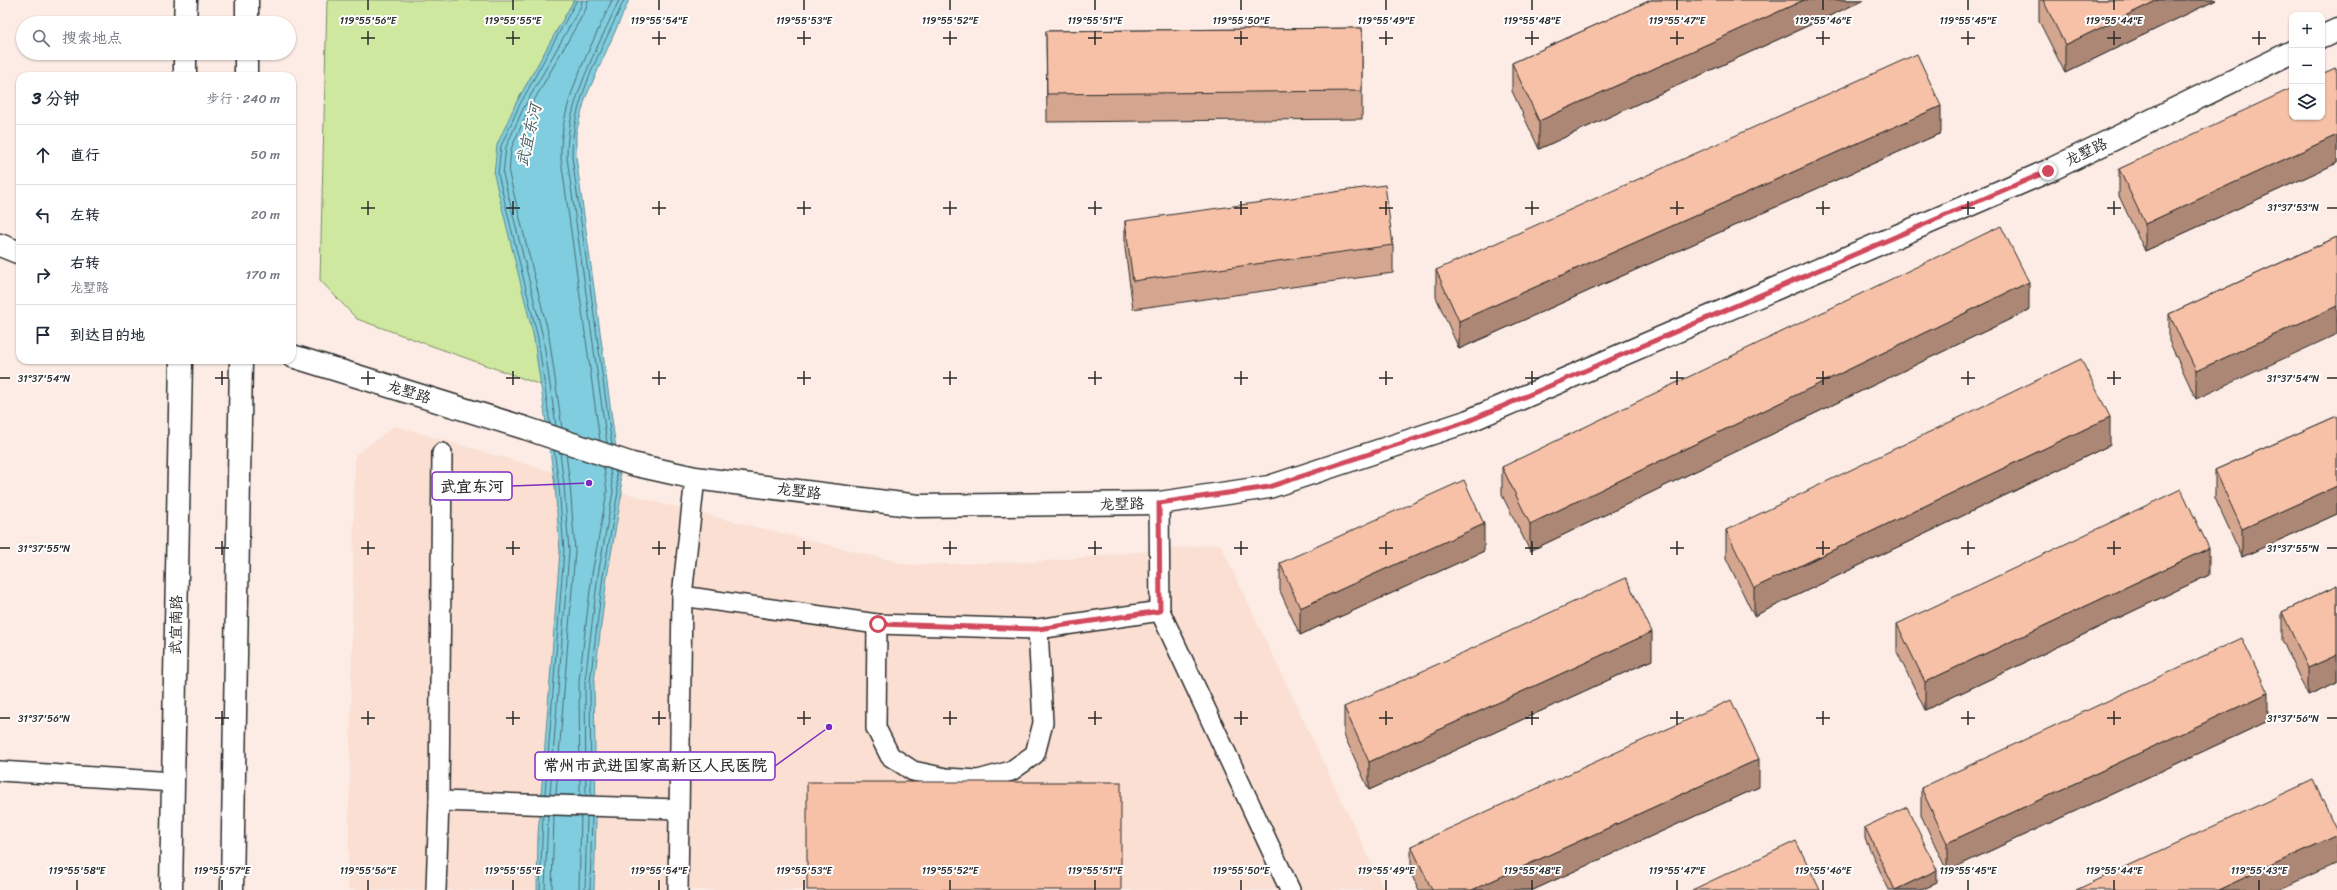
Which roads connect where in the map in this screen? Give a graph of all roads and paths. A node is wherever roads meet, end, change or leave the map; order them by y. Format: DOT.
graph roads {
  1 [pos="186,0"];
  2 [pos="247,0"];
  3 [pos="185,16"];
  4 [pos="246,16"];
  5 [pos="2337,30"];
  6 [pos="2325,36"];
  7 [pos="2289,53"];
  8 [pos="185,60"];
  9 [pos="246,60"];
  10 [pos="185,72"];
  11 [pos="246,72"];
  12 [pos="0,245"];
  13 [pos="16,252"];
  14 [pos="296,357"];
  15 [pos="181,364"];
  16 [pos="241,364"];
  17 [pos="442,453"];
  18 [pos="695,478"];
  19 [pos="1159,503"];
  20 [pos="682,596"];
  21 [pos="1160,611"];
  22 [pos="878,624"];
  23 [pos="1038,629"];
  24 [pos="0,771"];
  25 [pos="173,782"];
  26 [pos="439,801"];
  27 [pos="678,809"];
  28 [pos="171,890"];
  29 [pos="232,890"];
  30 [pos="436,890"];
  31 [pos="678,890"];
  32 [pos="1290,890"];
  1 -- 3 [label="street"];
  2 -- 4 [label="street"];
  5 -- 6 [label="street"];
  7 -- 19 [label="street, 龙墅路"];
  8 -- 10 [label="street"];
  9 -- 11 [label="street"];
  12 -- 13 [label="street"];
  14 -- 18 [label="street, 龙墅路"];
  15 -- 25 [label="street, 武宜南路"];
  16 -- 29 [label="street"];
  17 -- 26 [label="lane"];
  18 -- 19 [label="street, 龙墅路"];
  18 -- 20 [label="lane"];
  19 -- 21 [label="lane"];
  20 -- 22 [label="lane"];
  20 -- 27 [label="lane"];
  21 -- 23 [label="lane"];
  21 -- 32 [label="lane"];
  22 -- 23 [label="lane"];
  22 -- 23 [label="lane"];
  24 -- 25 [label="lane"];
  25 -- 28 [label="street, 武宜南路"];
  26 -- 27 [label="lane"];
  26 -- 30 [label="lane"];
  27 -- 31 [label="lane"];
}
